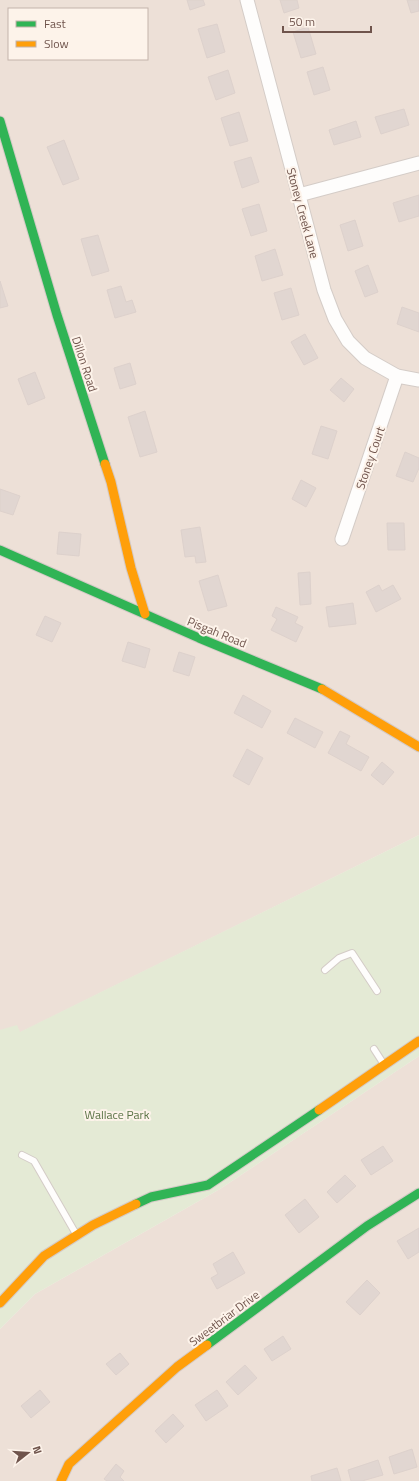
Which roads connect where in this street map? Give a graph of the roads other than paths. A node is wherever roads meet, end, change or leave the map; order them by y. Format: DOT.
graph roads {
  1 [pos="247,0"];
  2 [pos="0,121"];
  3 [pos="419,163"];
  4 [pos="299,195"];
  5 [pos="397,376"];
  6 [pos="419,380"];
  7 [pos="342,539"];
  8 [pos="0,550"];
  9 [pos="145,614"];
  10 [pos="419,747"];
  11 [pos="325,970"];
  12 [pos="377,990"];
  13 [pos="413,1042"];
  14 [pos="374,1049"];
  15 [pos="384,1064"];
  16 [pos="22,1154"];
  17 [pos="419,1193"];
  18 [pos="77,1235"];
  19 [pos="0,1303"];
  20 [pos="61,1481"];
  1 -- 4 [label="street, Stoney Creek Lane"];
  2 -- 9 [label="street, Dillon Road"];
  3 -- 4 [label="street"];
  4 -- 5 [label="street, Stoney Creek Lane"];
  5 -- 6 [label="street, Stoney Creek Lane"];
  5 -- 7 [label="street, Stoney Court"];
  8 -- 9 [label="street, Pisgah Road"];
  9 -- 10 [label="street, Pisgah Road"];
  11 -- 12 [label="lane"];
  13 -- 15 [label="street"];
  14 -- 15 [label="lane"];
  15 -- 18 [label="street"];
  16 -- 18 [label="lane"];
  17 -- 20 [label="street, Sweetbriar Drive"];
  18 -- 19 [label="street"];
}
